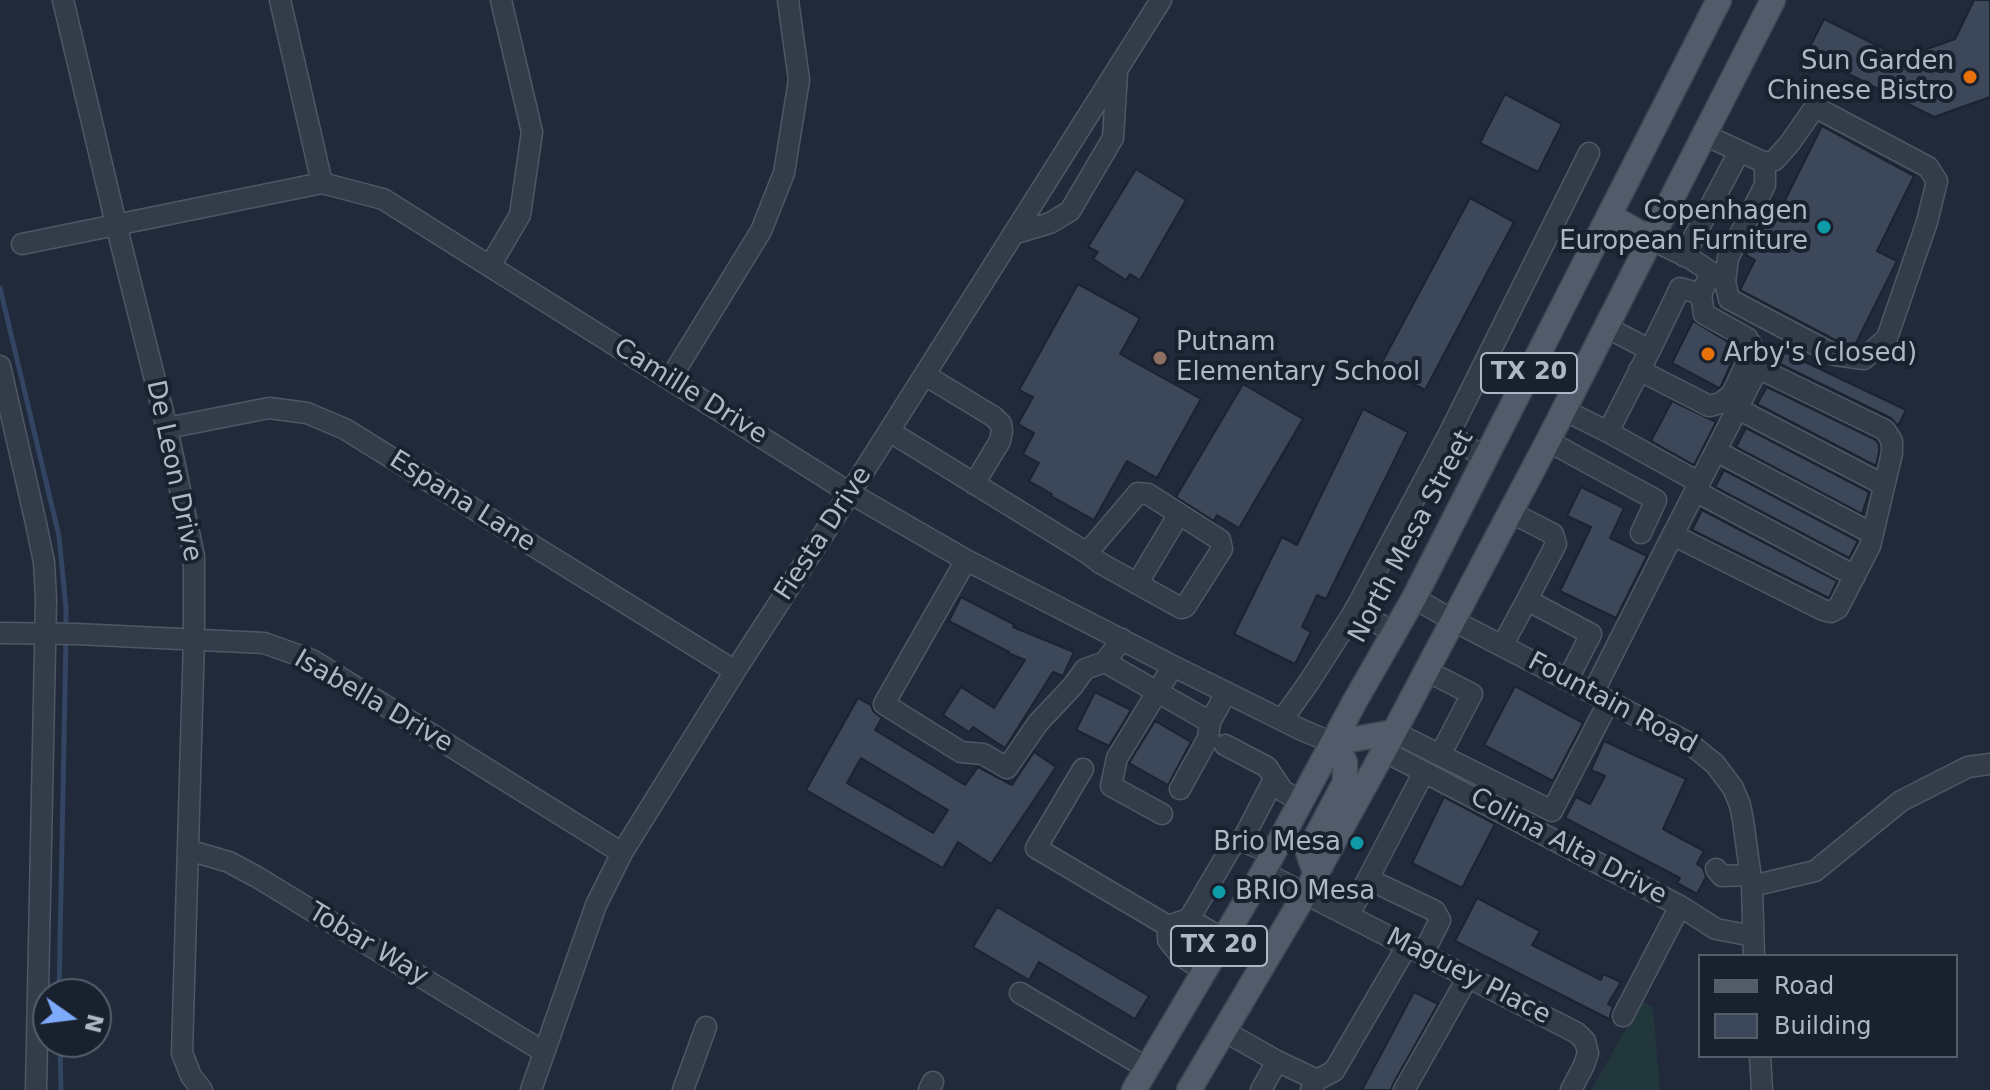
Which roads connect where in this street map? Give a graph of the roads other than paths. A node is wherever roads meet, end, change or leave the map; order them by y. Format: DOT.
graph roads {
  1 [pos="63,0"];
  2 [pos="280,0"];
  3 [pos="501,0"];
  4 [pos="1161,0"];
  5 [pos="1719,0"];
  6 [pos="1773,0"];
  7 [pos="792,1"];
  8 [pos="1117,69"];
  9 [pos="1705,135"];
  10 [pos="1739,152"];
  11 [pos="1589,153"];
  12 [pos="1765,163"];
  13 [pos="322,183"];
  14 [pos="1610,216"];
  15 [pos="116,224"];
  16 [pos="1013,234"];
  17 [pos="1652,240"];
  18 [pos="22,244"];
  19 [pos="1684,256"];
  20 [pos="490,266"];
  21 [pos="1718,278"];
  22 [pos="1701,294"];
  23 [pos="1606,327"];
  24 [pos="1650,350"];
  25 [pos="0,366"];
  26 [pos="1639,370"];
  27 [pos="925,375"];
  28 [pos="670,379"];
  29 [pos="1738,409"];
  30 [pos="1564,410"];
  31 [pos="167,428"];
  32 [pos="889,431"];
  33 [pos="1608,432"];
  34 [pos="1449,434"];
  35 [pos="1548,441"];
  36 [pos="1716,451"];
  37 [pos="1485,458"];
  38 [pos="974,484"];
  39 [pos="1884,485"];
  40 [pos="1698,487"];
  41 [pos="850,493"];
  42 [pos="1510,512"];
  43 [pos="1179,514"];
  44 [pos="1641,533"];
  45 [pos="1873,534"];
  46 [pos="1673,535"];
  47 [pos="1087,553"];
  48 [pos="966,560"];
  49 [pos="1855,576"];
  50 [pos="1137,584"];
  51 [pos="1414,598"];
  52 [pos="1527,600"];
  53 [pos="1355,609"];
  54 [pos="1454,621"];
  55 [pos="0,633"];
  56 [pos="1394,633"];
  57 [pos="50,634"];
  58 [pos="194,639"];
  59 [pos="1122,639"];
  60 [pos="1502,646"];
  61 [pos="1105,662"];
  62 [pos="1173,666"];
  63 [pos="735,671"];
  64 [pos="1427,671"];
  65 [pos="1568,679"];
  66 [pos="1156,693"];
  67 [pos="1226,693"];
  68 [pos="1601,697"];
  69 [pos="1282,720"];
  70 [pos="1210,722"];
  71 [pos="1389,742"];
  72 [pos="1333,743"];
  73 [pos="1225,745"];
  74 [pos="1440,755"];
  75 [pos="1990,764"];
  76 [pos="1083,769"];
  77 [pos="1424,772"];
  78 [pos="1274,779"];
  79 [pos="1180,789"];
  80 [pos="1302,802"];
  81 [pos="1162,814"];
  82 [pos="1242,841"];
  83 [pos="188,850"];
  84 [pos="622,853"];
  85 [pos="1268,863"];
  86 [pos="1716,869"];
  87 [pos="1368,879"];
  88 [pos="1751,880"];
  89 [pos="1311,884"];
  90 [pos="1680,906"];
  91 [pos="1349,915"];
  92 [pos="1189,919"];
  93 [pos="1168,926"];
  94 [pos="1223,939"];
  95 [pos="1754,946"];
  96 [pos="1415,950"];
  97 [pos="1205,971"];
  98 [pos="1468,977"];
  99 [pos="1020,993"];
  100 [pos="1623,1016"];
  101 [pos="706,1027"];
  102 [pos="1224,1031"];
  103 [pos="544,1052"];
  104 [pos="1760,1058"];
  105 [pos="1277,1061"];
  106 [pos="1147,1068"];
  107 [pos="1314,1085"];
  108 [pos="36,1090"];
  109 [pos="202,1090"];
  110 [pos="531,1090"];
  111 [pos="683,1090"];
  112 [pos="1134,1090"];
  113 [pos="1189,1090"];
  114 [pos="1261,1090"];
  115 [pos="1404,1090"];
  116 [pos="1571,1090"];
  117 [pos="1762,1090"];
  1 -- 15 [label="street, De Leon Drive"];
  2 -- 13 [label="street"];
  3 -- 20 [label="street"];
  4 -- 8 [label="street, Fiesta Drive"];
  5 -- 14 [label="main road, North Mesa Street / TX 20"];
  6 -- 9 [label="main road, TX 20"];
  7 -- 28 [label="street"];
  8 -- 16 [label="street, Fiesta Drive"];
  8 -- 16 [label="street"];
  9 -- 10 [label="street"];
  9 -- 17 [label="main road, TX 20"];
  10 -- 12 [label="street"];
  10 -- 19 [label="street"];
  11 -- 34 [label="street"];
  12 -- 21 [label="street"];
  12 -- 21 [label="street"];
  13 -- 15 [label="street, Camille Drive"];
  13 -- 20 [label="street, Camille Drive"];
  14 -- 17 [label="main road"];
  14 -- 37 [label="main road, North Mesa Street / TX 20"];
  15 -- 18 [label="street, Camille Drive"];
  15 -- 31 [label="street, De Leon Drive"];
  16 -- 27 [label="street, Fiesta Drive"];
  17 -- 19 [label="street"];
  17 -- 23 [label="main road, TX 20"];
  19 -- 21 [label="street"];
  20 -- 28 [label="street, Camille Drive"];
  21 -- 22 [label="street"];
  22 -- 24 [label="street"];
  22 -- 26 [label="street"];
  23 -- 24 [label="street"];
  23 -- 30 [label="main road, TX 20"];
  24 -- 26 [label="street"];
  25 -- 57 [label="street"];
  26 -- 33 [label="street"];
  27 -- 32 [label="street, Fiesta Drive"];
  27 -- 38 [label="street"];
  28 -- 41 [label="street, Camille Drive"];
  29 -- 36 [label="street"];
  29 -- 39 [label="street"];
  29 -- 39 [label="street"];
  30 -- 33 [label="street"];
  30 -- 35 [label="main road, TX 20"];
  31 -- 58 [label="street, De Leon Drive"];
  31 -- 63 [label="street, Espana Lane"];
  32 -- 38 [label="street"];
  32 -- 41 [label="street, Fiesta Drive"];
  33 -- 40 [label="street"];
  34 -- 37 [label="street"];
  34 -- 53 [label="street"];
  35 -- 42 [label="main road, TX 20"];
  35 -- 44 [label="street"];
  36 -- 40 [label="street"];
  36 -- 45 [label="street"];
  37 -- 51 [label="main road, North Mesa Street / TX 20"];
  38 -- 47 [label="street"];
  39 -- 45 [label="street"];
  40 -- 46 [label="street"];
  40 -- 49 [label="street"];
  41 -- 48 [label="street, Camille Drive"];
  41 -- 63 [label="street, Fiesta Drive"];
  42 -- 52 [label="street"];
  42 -- 54 [label="main road, TX 20"];
  43 -- 47 [label="street"];
  43 -- 50 [label="street"];
  43 -- 50 [label="street"];
  45 -- 49 [label="street"];
  46 -- 49 [label="street"];
  46 -- 68 [label="street"];
  47 -- 50 [label="street"];
  48 -- 59 [label="street, Camille Drive"];
  48 -- 61 [label="street"];
  51 -- 54 [label="street, Fountain Road"];
  51 -- 56 [label="main road, North Mesa Street / TX 20"];
  52 -- 60 [label="street"];
  52 -- 65 [label="street"];
  53 -- 56 [label="street"];
  53 -- 69 [label="street"];
  54 -- 60 [label="street, Fountain Road"];
  54 -- 64 [label="main road, TX 20"];
  55 -- 57 [label="street, Isabella Drive"];
  56 -- 72 [label="main road, North Mesa Street / TX 20"];
  57 -- 58 [label="street, Isabella Drive"];
  57 -- 108 [label="street"];
  58 -- 83 [label="street, De Leon Drive"];
  58 -- 84 [label="street, Isabella Drive"];
  59 -- 61 [label="street"];
  59 -- 62 [label="street, Camille Drive"];
  60 -- 65 [label="street, Fountain Road"];
  61 -- 66 [label="street"];
  62 -- 66 [label="street"];
  62 -- 67 [label="street, Camille Drive"];
  63 -- 84 [label="street, Fiesta Drive"];
  64 -- 71 [label="main road, TX 20"];
  64 -- 74 [label="street"];
  65 -- 68 [label="street, Fountain Road"];
  66 -- 70 [label="street"];
  66 -- 81 [label="street"];
  67 -- 69 [label="street, Camille Drive"];
  67 -- 70 [label="street"];
  68 -- 74 [label="street"];
  68 -- 88 [label="street, Fountain Road"];
  69 -- 72 [label="street, Camille Drive"];
  70 -- 79 [label="street"];
  71 -- 72 [label="main road"];
  71 -- 74 [label="street"];
  71 -- 77 [label="street, Colina Alta Drive"];
  71 -- 89 [label="main road, TX 20"];
  72 -- 80 [label="main road, North Mesa Street / TX 20"];
  72 -- 89 [label="main road"];
  73 -- 78 [label="street"];
  75 -- 88 [label="street"];
  76 -- 93 [label="street"];
  77 -- 87 [label="street"];
  77 -- 90 [label="street, Colina Alta Drive"];
  78 -- 80 [label="street"];
  78 -- 82 [label="street"];
  80 -- 85 [label="main road, North Mesa Street / TX 20"];
  82 -- 85 [label="street, Maguey Place"];
  82 -- 92 [label="street"];
  83 -- 103 [label="street, Tobar Way"];
  83 -- 109 [label="street, De Leon Drive"];
  84 -- 103 [label="street, Fiesta Drive"];
  85 -- 89 [label="street, Maguey Place"];
  85 -- 94 [label="main road, North Mesa Street / TX 20"];
  86 -- 88 [label="street"];
  87 -- 91 [label="street"];
  87 -- 96 [label="street"];
  88 -- 95 [label="street, Fountain Road"];
  89 -- 91 [label="street, Maguey Place"];
  89 -- 102 [label="main road, TX 20"];
  90 -- 95 [label="street, Colina Alta Drive"];
  90 -- 100 [label="street"];
  91 -- 96 [label="street, Maguey Place"];
  92 -- 93 [label="street"];
  92 -- 94 [label="street"];
  93 -- 97 [label="street"];
  94 -- 97 [label="main road, North Mesa Street / TX 20"];
  96 -- 98 [label="street, Maguey Place"];
  96 -- 107 [label="street"];
  97 -- 106 [label="main road, North Mesa Street / TX 20"];
  98 -- 115 [label="street"];
  98 -- 116 [label="street, Maguey Place"];
  99 -- 106 [label="street"];
  101 -- 111 [label="street"];
  102 -- 105 [label="street"];
  102 -- 113 [label="main road, TX 20"];
  103 -- 110 [label="street, Fiesta Drive"];
  104 -- 117 [label="street"];
  105 -- 107 [label="street"];
  105 -- 114 [label="street"];
  106 -- 112 [label="main road, North Mesa Street / TX 20"];
}
